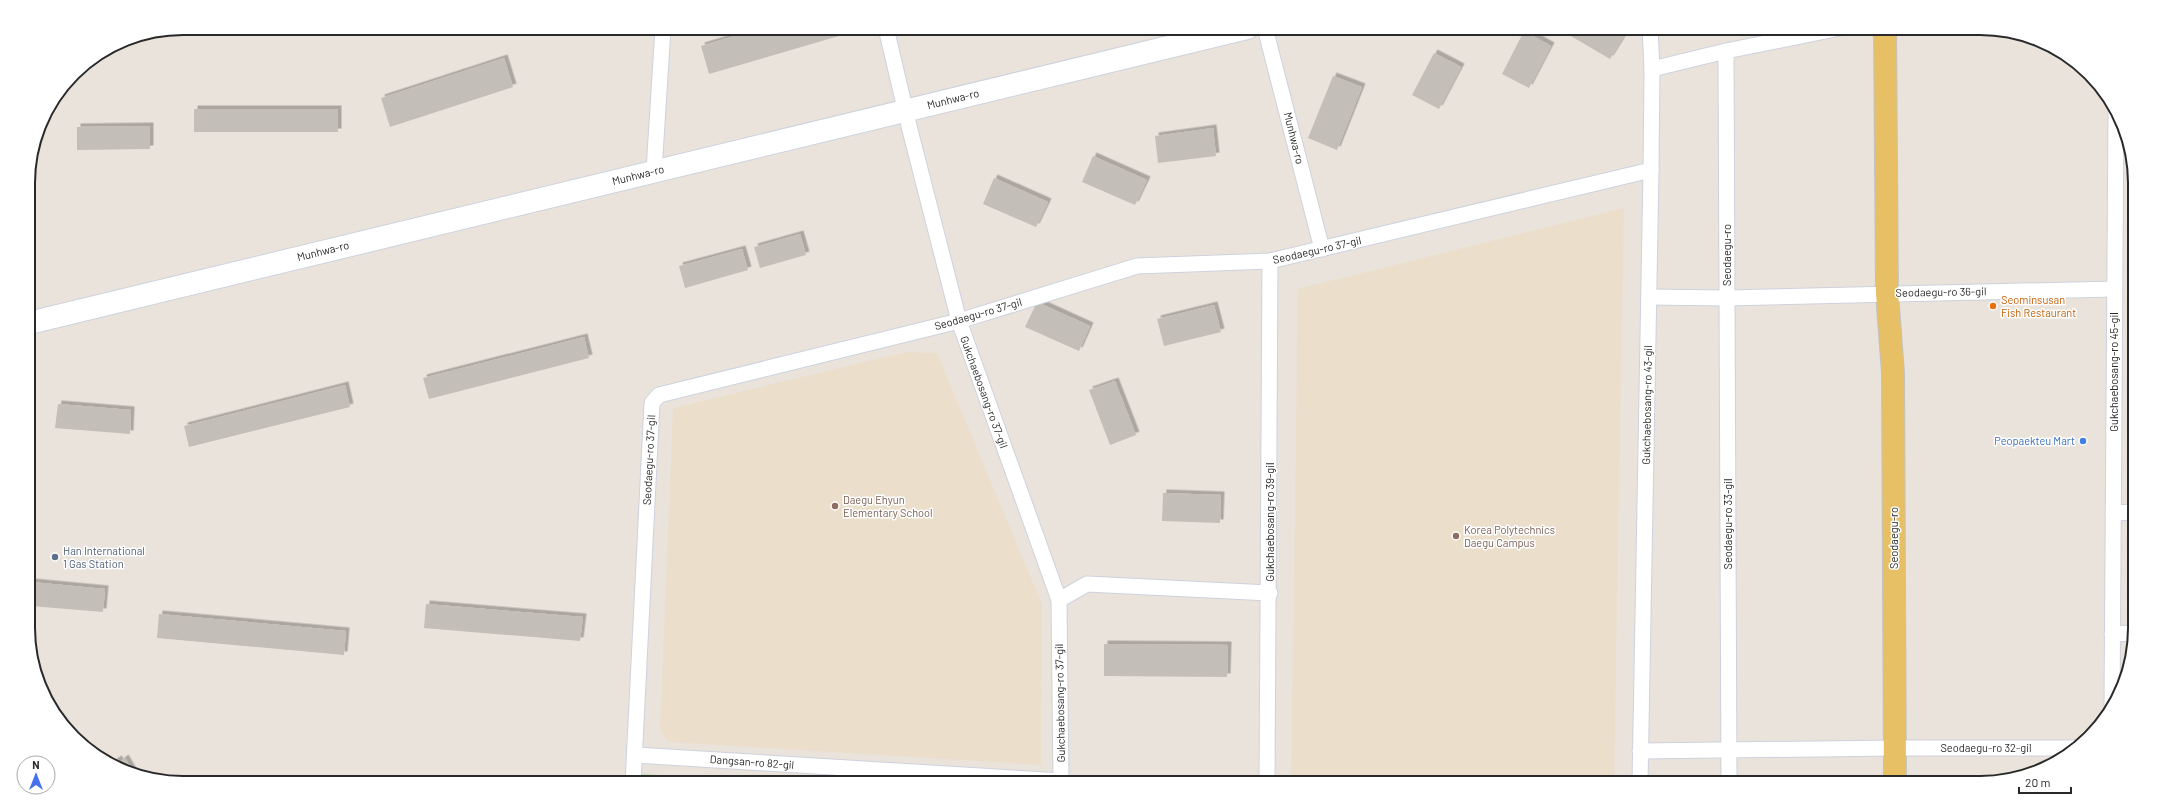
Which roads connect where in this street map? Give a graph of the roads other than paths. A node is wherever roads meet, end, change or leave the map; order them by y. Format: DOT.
graph roads {
  1 [pos="663,35"];
  2 [pos="888,35"];
  3 [pos="1219,35"];
  4 [pos="1267,35"];
  5 [pos="1650,35"];
  6 [pos="1805,35"];
  7 [pos="1885,35"];
  8 [pos="1726,51"];
  9 [pos="1652,69"];
  10 [pos="905,110"];
  11 [pos="2116,124"];
  12 [pos="1651,170"];
  13 [pos="654,171"];
  14 [pos="1322,249"];
  15 [pos="1270,261"];
  16 [pos="2114,289"];
  17 [pos="1887,293"];
  18 [pos="1649,297"];
  19 [pos="1727,298"];
  20 [pos="959,321"];
  21 [pos="35,322"];
  22 [pos="2128,512"];
  23 [pos="2113,513"];
  24 [pos="1270,593"];
  25 [pos="1059,600"];
  26 [pos="2128,633"];
  27 [pos="2112,634"];
  28 [pos="2112,695"];
  29 [pos="1895,748"];
  30 [pos="2066,748"];
  31 [pos="1640,751"];
  32 [pos="1729,751"];
  33 [pos="635,755"];
  34 [pos="634,776"];
  35 [pos="966,776"];
  36 [pos="1061,776"];
  37 [pos="1267,776"];
  38 [pos="1640,776"];
  39 [pos="1729,776"];
  40 [pos="1895,776"];
  1 -- 13 [label="street"];
  2 -- 10 [label="street, Gukchaebosang-ro 37-gil"];
  3 -- 10 [label="main road, Munhwa-ro"];
  4 -- 14 [label="street, Munhwa-ro"];
  5 -- 9 [label="street, Gukchaebosang-ro 43-gil"];
  6 -- 8 [label="street"];
  7 -- 17 [label="main road, Seodaegu-ro"];
  8 -- 9 [label="street"];
  8 -- 19 [label="street, Seodaegu-ro"];
  9 -- 12 [label="street, Gukchaebosang-ro 43-gil"];
  10 -- 13 [label="main road, Munhwa-ro"];
  10 -- 20 [label="street, Gukchaebosang-ro 37-gil"];
  11 -- 16 [label="street, Gukchaebosang-ro 45-gil"];
  12 -- 14 [label="street, Seodaegu-ro 37-gil"];
  12 -- 18 [label="street, Gukchaebosang-ro 43-gil"];
  13 -- 21 [label="main road, Munhwa-ro"];
  14 -- 15 [label="street, Seodaegu-ro 37-gil"];
  15 -- 20 [label="street, Seodaegu-ro 37-gil"];
  15 -- 24 [label="street, Gukchaebosang-ro 39-gil"];
  16 -- 17 [label="street, Seodaegu-ro 36-gil"];
  16 -- 23 [label="street, Gukchaebosang-ro 45-gil"];
  17 -- 19 [label="street, Seodaegu-ro"];
  17 -- 29 [label="main road, Seodaegu-ro"];
  18 -- 19 [label="street"];
  18 -- 31 [label="street, Gukchaebosang-ro 43-gil"];
  19 -- 32 [label="street, Seodaegu-ro 33-gil"];
  20 -- 25 [label="street, Gukchaebosang-ro 37-gil"];
  20 -- 33 [label="street, Seodaegu-ro 37-gil"];
  22 -- 23 [label="street"];
  23 -- 27 [label="street, Gukchaebosang-ro 45-gil"];
  24 -- 25 [label="street"];
  24 -- 37 [label="street, Gukchaebosang-ro 39-gil"];
  25 -- 36 [label="street, Gukchaebosang-ro 37-gil"];
  26 -- 27 [label="street"];
  27 -- 28 [label="street, Gukchaebosang-ro 45-gil"];
  29 -- 30 [label="street, Seodaegu-ro 32-gil"];
  29 -- 32 [label="street"];
  29 -- 40 [label="main road, Seodaegu-ro"];
  31 -- 32 [label="street"];
  31 -- 38 [label="street, Gukchaebosang-ro 43-gil"];
  32 -- 39 [label="street, Seodaegu-ro 33-gil"];
  33 -- 34 [label="street, Seodaegu-ro 37-gil"];
  33 -- 35 [label="street, Dangsan-ro 82-gil"];
}
